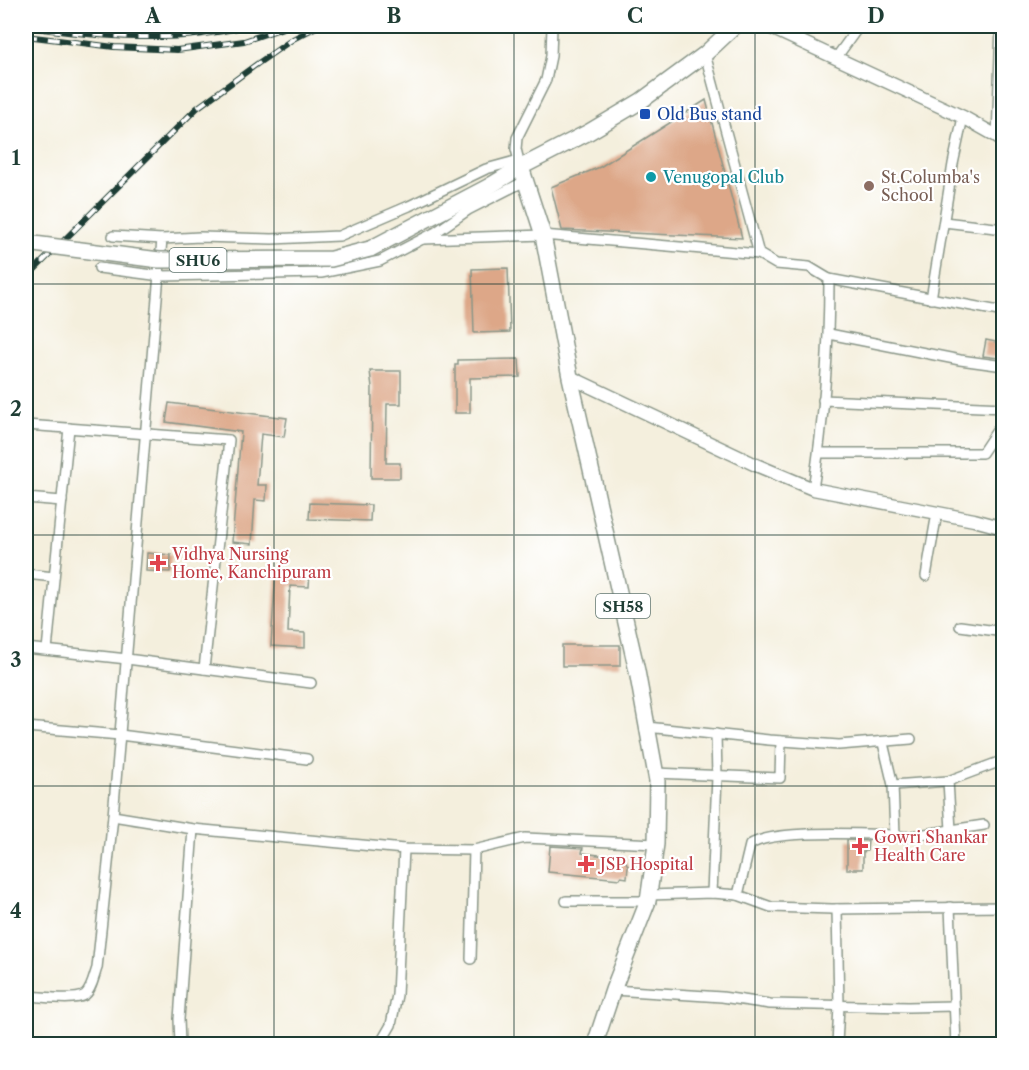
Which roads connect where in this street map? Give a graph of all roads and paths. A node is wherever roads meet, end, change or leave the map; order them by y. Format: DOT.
graph roads {
  1 [pos="552,26"];
  2 [pos="735,26"];
  3 [pos="767,26"];
  4 [pos="859,26"];
  5 [pos="1001,26"];
  6 [pos="705,54"];
  7 [pos="836,58"];
  8 [pos="963,117"];
  9 [pos="1000,139"];
  10 [pos="522,169"];
  11 [pos="944,222"];
  12 [pos="1004,230"];
  13 [pos="543,235"];
  14 [pos="113,236"];
  15 [pos="162,239"];
  16 [pos="422,239"];
  17 [pos="26,243"];
  18 [pos="759,254"];
  19 [pos="99,268"];
  20 [pos="161,276"];
  21 [pos="829,279"];
  22 [pos="931,299"];
  23 [pos="1004,312"];
  24 [pos="829,334"];
  25 [pos="1004,366"];
  26 [pos="570,377"];
  27 [pos="824,400"];
  28 [pos="1004,408"];
  29 [pos="1004,420"];
  30 [pos="26,425"];
  31 [pos="69,428"];
  32 [pos="146,433"];
  33 [pos="819,453"];
  34 [pos="813,489"];
  35 [pos="26,498"];
  36 [pos="62,501"];
  37 [pos="937,513"];
  38 [pos="1004,528"];
  39 [pos="26,574"];
  40 [pos="926,576"];
  41 [pos="54,578"];
  42 [pos="960,626"];
  43 [pos="1004,632"];
  44 [pos="26,648"];
  45 [pos="47,650"];
  46 [pos="126,659"];
  47 [pos="204,669"];
  48 [pos="311,683"];
  49 [pos="26,727"];
  50 [pos="647,727"];
  51 [pos="717,734"];
  52 [pos="120,735"];
  53 [pos="910,739"];
  54 [pos="781,741"];
  55 [pos="883,743"];
  56 [pos="307,759"];
  57 [pos="1004,760"];
  58 [pos="655,774"];
  59 [pos="717,777"];
  60 [pos="948,781"];
  61 [pos="893,785"];
  62 [pos="113,816"];
  63 [pos="984,825"];
  64 [pos="193,829"];
  65 [pos="951,830"];
  66 [pos="895,835"];
  67 [pos="656,844"];
  68 [pos="404,849"];
  69 [pos="474,850"];
  70 [pos="712,892"];
  71 [pos="738,895"];
  72 [pos="649,898"];
  73 [pos="566,901"];
  74 [pos="950,907"];
  75 [pos="1004,907"];
  76 [pos="837,909"];
  77 [pos="471,959"];
  78 [pos="613,990"];
  79 [pos="26,996"];
  80 [pos="839,1006"];
  81 [pos="954,1006"];
  82 [pos="180,1044"];
  83 [pos="380,1044"];
  84 [pos="595,1044"];
  85 [pos="837,1044"];
  86 [pos="956,1044"];
  1 -- 10 [label="street"];
  2 -- 6 [label="main road, SHU6"];
  3 -- 7 [label="street"];
  4 -- 7 [label="street"];
  5 -- 9 [label="street"];
  6 -- 10 [label="main road, SHU6"];
  6 -- 18 [label="street"];
  7 -- 8 [label="street"];
  8 -- 9 [label="street"];
  8 -- 11 [label="street"];
  10 -- 13 [label="main road, SH58"];
  10 -- 15 [label="street"];
  10 -- 16 [label="street"];
  10 -- 17 [label="main road, SHU6, bridge"];
  11 -- 12 [label="street"];
  11 -- 22 [label="street"];
  13 -- 16 [label="street"];
  13 -- 18 [label="street"];
  13 -- 26 [label="main road, SH58"];
  14 -- 15 [label="street"];
  15 -- 20 [label="street"];
  16 -- 20 [label="street"];
  18 -- 21 [label="street"];
  19 -- 20 [label="street"];
  20 -- 32 [label="street"];
  21 -- 22 [label="street"];
  21 -- 24 [label="street"];
  22 -- 23 [label="street"];
  24 -- 25 [label="street"];
  24 -- 27 [label="street"];
  26 -- 34 [label="street"];
  26 -- 50 [label="main road, SH58"];
  27 -- 28 [label="street"];
  27 -- 33 [label="street"];
  29 -- 33 [label="street"];
  30 -- 31 [label="street"];
  31 -- 32 [label="street"];
  31 -- 36 [label="street"];
  32 -- 46 [label="street"];
  32 -- 47 [label="street"];
  33 -- 34 [label="street"];
  34 -- 37 [label="street"];
  35 -- 36 [label="street"];
  36 -- 41 [label="street"];
  37 -- 38 [label="street"];
  37 -- 40 [label="street"];
  39 -- 41 [label="street"];
  41 -- 45 [label="street"];
  42 -- 43 [label="street"];
  44 -- 45 [label="street"];
  45 -- 46 [label="street"];
  46 -- 47 [label="street"];
  46 -- 52 [label="street"];
  47 -- 48 [label="street"];
  49 -- 52 [label="street"];
  50 -- 51 [label="street"];
  50 -- 58 [label="main road, SH58"];
  51 -- 54 [label="street"];
  51 -- 59 [label="street"];
  52 -- 56 [label="street"];
  52 -- 62 [label="street"];
  53 -- 55 [label="street"];
  54 -- 55 [label="street"];
  54 -- 59 [label="street"];
  55 -- 61 [label="street"];
  57 -- 60 [label="street"];
  58 -- 59 [label="street"];
  58 -- 67 [label="main road, SH58"];
  59 -- 70 [label="street"];
  60 -- 61 [label="street"];
  60 -- 65 [label="street"];
  61 -- 66 [label="street"];
  62 -- 64 [label="street"];
  62 -- 79 [label="street"];
  63 -- 65 [label="street"];
  64 -- 68 [label="street"];
  64 -- 82 [label="street"];
  65 -- 66 [label="street"];
  66 -- 71 [label="street"];
  67 -- 69 [label="street"];
  67 -- 72 [label="main road, SH58"];
  68 -- 69 [label="street"];
  68 -- 83 [label="street"];
  69 -- 77 [label="street"];
  70 -- 71 [label="street"];
  70 -- 72 [label="street"];
  71 -- 76 [label="street"];
  72 -- 73 [label="street"];
  72 -- 78 [label="main road, SH58"];
  74 -- 75 [label="street"];
  74 -- 76 [label="street"];
  74 -- 81 [label="street"];
  76 -- 80 [label="street"];
  78 -- 80 [label="street"];
  78 -- 84 [label="main road, SH58"];
  80 -- 81 [label="street"];
  80 -- 85 [label="street"];
  81 -- 86 [label="street"];
}
